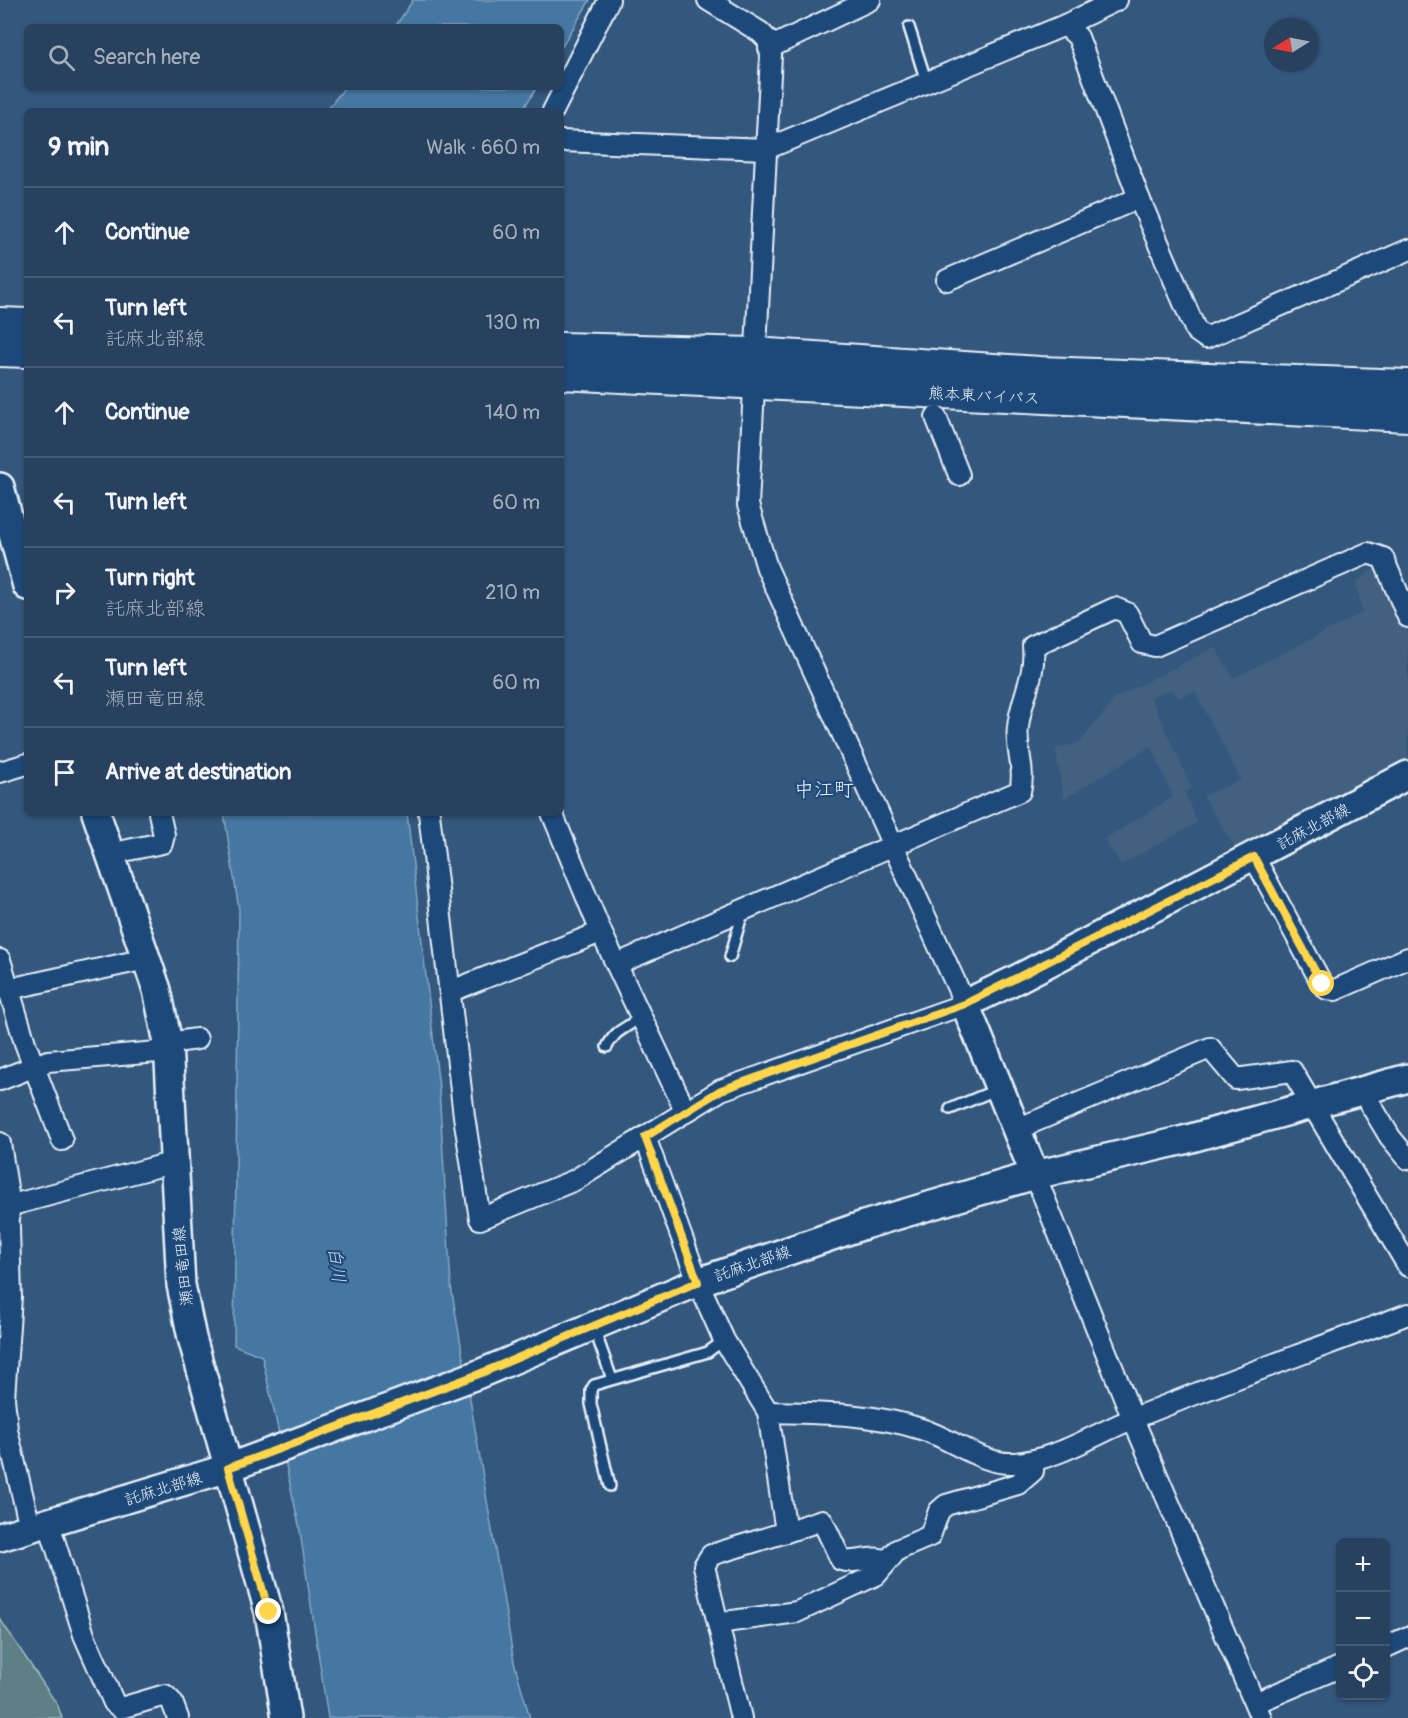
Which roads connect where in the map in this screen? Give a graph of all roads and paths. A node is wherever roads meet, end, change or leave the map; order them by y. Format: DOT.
graph roads {
  1 [pos="609,0"];
  2 [pos="870,0"];
  3 [pos="1117,0"];
  4 [pos="718,2"];
  5 [pos="1065,25"];
  6 [pos="769,48"];
  7 [pos="920,61"];
  8 [pos="925,78"];
  9 [pos="564,88"];
  10 [pos="563,90"];
  11 [pos="554,108"];
  12 [pos="564,141"];
  13 [pos="766,149"];
  14 [pos="1139,198"];
  15 [pos="1408,250"];
  16 [pos="946,280"];
  17 [pos="0,324"];
  18 [pos="24,325"];
  19 [pos="0,350"];
  20 [pos="24,351"];
  21 [pos="566,361"];
  22 [pos="753,369"];
  23 [pos="1408,386"];
  24 [pos="1408,415"];
  25 [pos="936,417"];
  26 [pos="959,475"];
  27 [pos="0,487"];
  28 [pos="24,575"];
  29 [pos="1408,617"];
  30 [pos="24,765"];
  31 [pos="0,772"];
  32 [pos="1408,775"];
  33 [pos="97,816"];
  34 [pos="160,816"];
  35 [pos="429,816"];
  36 [pos="553,816"];
  37 [pos="896,846"];
  38 [pos="109,854"];
  39 [pos="1254,857"];
  40 [pos="743,912"];
  41 [pos="601,932"];
  42 [pos="730,957"];
  43 [pos="146,958"];
  44 [pos="1408,958"];
  45 [pos="0,960"];
  46 [pos="617,964"];
  47 [pos="459,988"];
  48 [pos="7,999"];
  49 [pos="965,1004"];
  50 [pos="641,1014"];
  51 [pos="197,1039"];
  52 [pos="169,1047"];
  53 [pos="608,1047"];
  54 [pos="36,1066"];
  55 [pos="1408,1078"];
  56 [pos="0,1080"];
  57 [pos="1000,1088"];
  58 [pos="1363,1092"];
  59 [pos="1314,1106"];
  60 [pos="950,1109"];
  61 [pos="686,1112"];
  62 [pos="1017,1129"];
  63 [pos="645,1137"];
  64 [pos="62,1140"];
  65 [pos="1,1155"];
  66 [pos="1408,1159"];
  67 [pos="175,1162"];
  68 [pos="1035,1175"];
  69 [pos="8,1206"];
  70 [pos="1408,1266"];
  71 [pos="698,1282"];
  72 [pos="1408,1314"];
  73 [pos="593,1324"];
  74 [pos="724,1340"];
  75 [pos="612,1379"];
  76 [pos="768,1412"];
  77 [pos="1133,1419"];
  78 [pos="1034,1461"];
  79 [pos="228,1468"];
  80 [pos="610,1486"];
  81 [pos="40,1526"];
  82 [pos="786,1532"];
  83 [pos="0,1537"];
  84 [pos="886,1561"];
  85 [pos="718,1623"];
  86 [pos="1408,1638"];
  87 [pos="1388,1646"];
  88 [pos="1336,1670"];
  89 [pos="1258,1711"];
  90 [pos="178,1718"];
  91 [pos="286,1718"];
  92 [pos="741,1718"];
  1 -- 9 [label="street"];
  2 -- 6 [label="street"];
  3 -- 5 [label="street"];
  4 -- 6 [label="street"];
  5 -- 8 [label="street"];
  5 -- 14 [label="street"];
  6 -- 13 [label="street"];
  7 -- 8 [label="lane"];
  8 -- 13 [label="street"];
  10 -- 11 [label="street"];
  12 -- 13 [label="street"];
  13 -- 22 [label="street"];
  14 -- 15 [label="street"];
  14 -- 16 [label="street"];
  17 -- 18 [label="highway"];
  19 -- 20 [label="highway"];
  21 -- 22 [label="highway, 熊本東バイパス"];
  22 -- 23 [label="highway, 熊本東バイパス"];
  22 -- 24 [label="highway, 熊本東バイパス"];
  22 -- 37 [label="street"];
  25 -- 26 [label="street"];
  27 -- 28 [label="main road"];
  29 -- 37 [label="street"];
  30 -- 31 [label="street"];
  32 -- 39 [label="main road, 託麻北部線"];
  33 -- 38 [label="main road, 瀬田竜田線"];
  34 -- 38 [label="street"];
  35 -- 63 [label="street"];
  36 -- 41 [label="street"];
  37 -- 40 [label="street"];
  37 -- 49 [label="street"];
  38 -- 43 [label="main road, 瀬田竜田線"];
  39 -- 44 [label="street"];
  39 -- 49 [label="main road, 託麻北部線"];
  40 -- 42 [label="lane"];
  40 -- 46 [label="street"];
  41 -- 46 [label="street"];
  41 -- 47 [label="street"];
  43 -- 48 [label="street"];
  43 -- 52 [label="main road, 瀬田竜田線"];
  45 -- 48 [label="street"];
  46 -- 50 [label="street"];
  48 -- 54 [label="street"];
  49 -- 57 [label="main road"];
  49 -- 61 [label="street"];
  50 -- 53 [label="lane"];
  50 -- 61 [label="street"];
  51 -- 52 [label="street"];
  52 -- 54 [label="street"];
  52 -- 67 [label="main road, 瀬田竜田線"];
  54 -- 56 [label="street"];
  54 -- 64 [label="street"];
  55 -- 58 [label="main road, 託麻北部線"];
  57 -- 60 [label="lane"];
  57 -- 62 [label="main road"];
  58 -- 59 [label="main road, 託麻北部線"];
  58 -- 66 [label="street"];
  59 -- 62 [label="street"];
  59 -- 68 [label="main road, 託麻北部線"];
  59 -- 70 [label="street"];
  61 -- 63 [label="street"];
  62 -- 68 [label="main road"];
  63 -- 71 [label="street"];
  65 -- 69 [label="street"];
  67 -- 69 [label="street"];
  67 -- 79 [label="main road, 瀬田竜田線"];
  68 -- 71 [label="main road, 託麻北部線"];
  68 -- 77 [label="street"];
  69 -- 81 [label="street"];
  71 -- 73 [label="main road, 託麻北部線"];
  71 -- 74 [label="street"];
  72 -- 77 [label="street"];
  73 -- 75 [label="lane"];
  73 -- 79 [label="main road, 託麻北部線"];
  74 -- 75 [label="lane"];
  74 -- 76 [label="street"];
  75 -- 80 [label="lane"];
  76 -- 78 [label="street"];
  76 -- 82 [label="street"];
  77 -- 78 [label="street"];
  77 -- 89 [label="street"];
  78 -- 84 [label="street"];
  79 -- 81 [label="main road, 託麻北部線"];
  79 -- 91 [label="main road, 瀬田竜田線"];
  81 -- 83 [label="main road, 託麻北部線"];
  81 -- 90 [label="street"];
  82 -- 84 [label="street"];
  82 -- 85 [label="street"];
  84 -- 85 [label="street"];
  85 -- 92 [label="street"];
  86 -- 87 [label="street"];
  88 -- 89 [label="street"];
}
